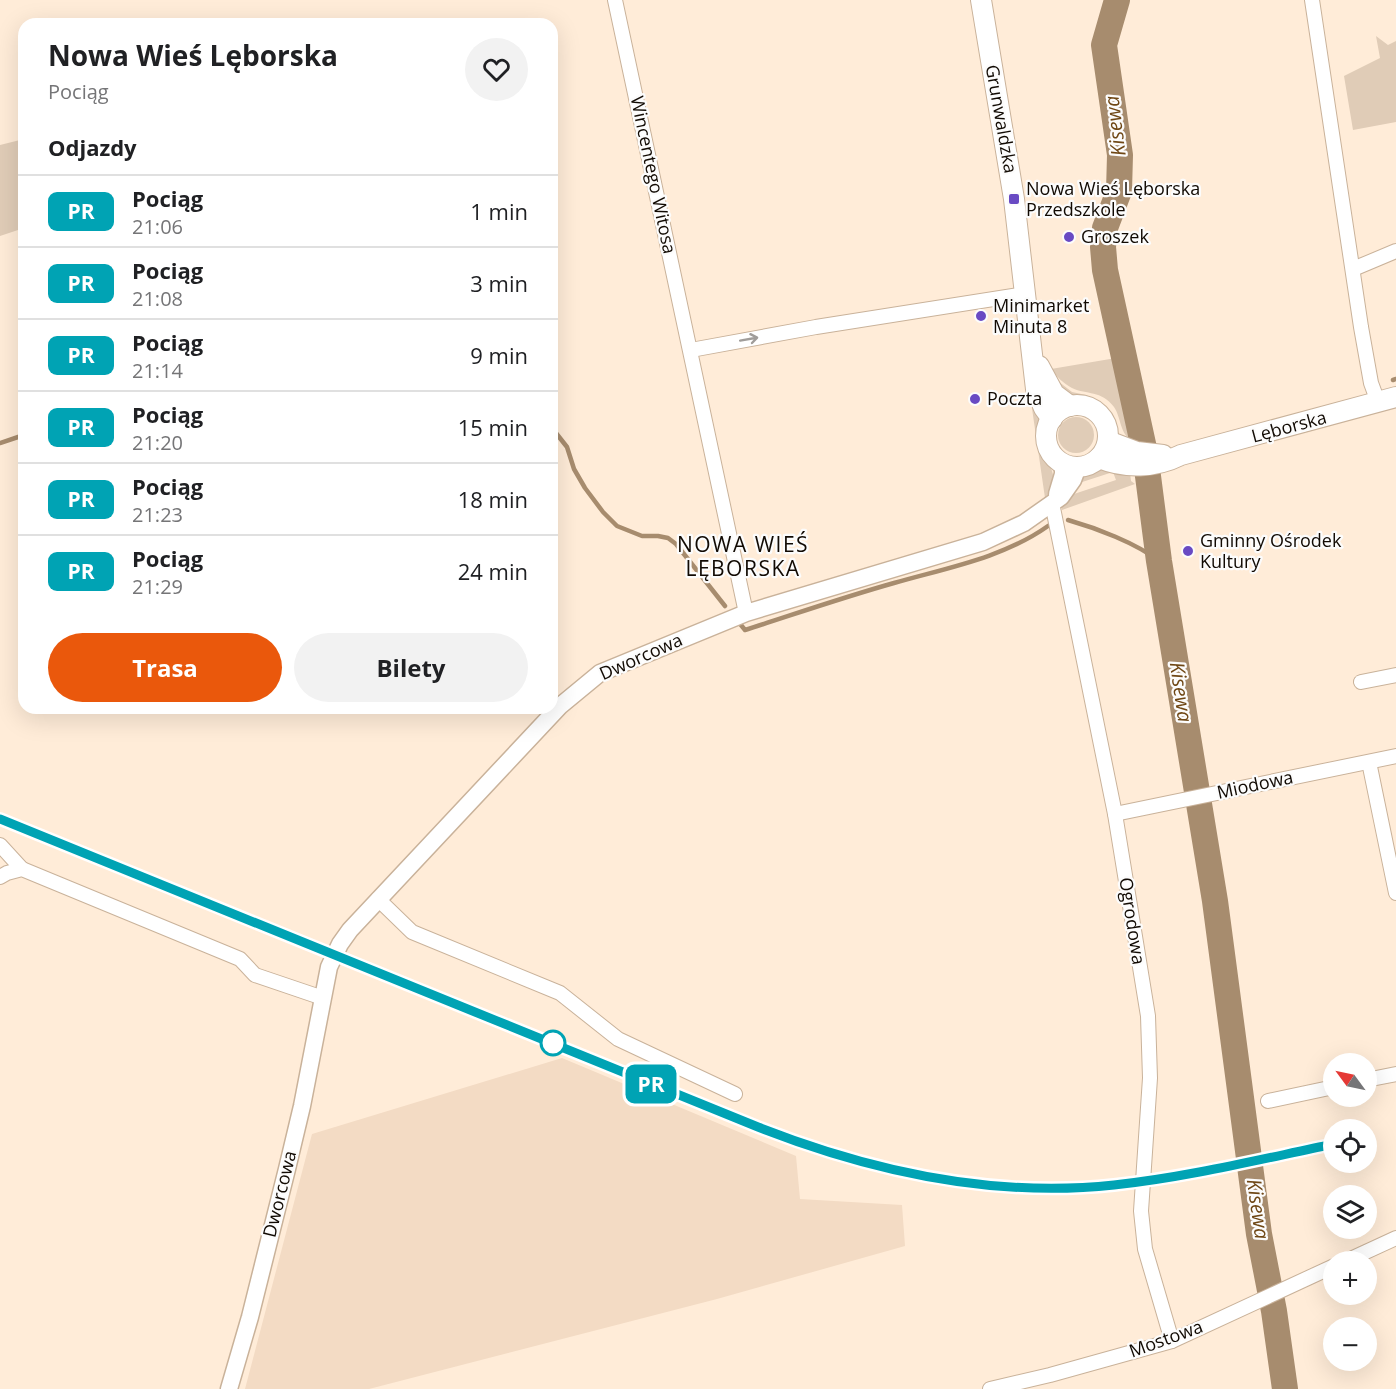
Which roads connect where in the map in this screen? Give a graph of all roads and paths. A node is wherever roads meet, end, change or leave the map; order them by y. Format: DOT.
graph roads {
  1 [pos="615,0"];
  2 [pos="981,0"];
  3 [pos="1312,0"];
  4 [pos="1396,251"];
  5 [pos="1353,269"];
  6 [pos="1025,294"];
  7 [pos="1031,346"];
  8 [pos="691,350"];
  9 [pos="1387,400"];
  10 [pos="1070,406"];
  11 [pos="1052,419"];
  12 [pos="1104,449"];
  13 [pos="1071,465"];
  14 [pos="1053,503"];
  15 [pos="746,613"];
  16 [pos="1396,675"];
  17 [pos="1361,682"];
  18 [pos="558,708"];
  19 [pos="552,714"];
  20 [pos="1396,756"];
  21 [pos="1369,762"];
  22 [pos="1115,814"];
  23 [pos="1,848"];
  24 [pos="22,869"];
  25 [pos="0,877"];
  26 [pos="1396,893"];
  27 [pos="378,899"];
  28 [pos="323,998"];
  29 [pos="1396,1074"];
  30 [pos="1377,1078"];
  31 [pos="1323,1089"];
  32 [pos="735,1094"];
  33 [pos="1268,1101"];
  34 [pos="1396,1238"];
  35 [pos="1368,1251"];
  36 [pos="1323,1271"];
  37 [pos="1172,1341"];
  38 [pos="229,1389"];
  39 [pos="990,1389"];
  1 -- 8 [label="street, Wincentego Witosa"];
  2 -- 6 [label="main road, Grunwaldzka"];
  3 -- 5 [label="street"];
  4 -- 5 [label="street"];
  5 -- 9 [label="street"];
  6 -- 7 [label="main road, Grunwaldzka"];
  8 -- 6 [label="street, one-way"];
  7 -- 10 [label="main road, Grunwaldzka"];
  7 -- 11 [label="main road, Grunwaldzka"];
  8 -- 15 [label="street, Wincentego Witosa"];
  9 -- 12 [label="main road, Lęborska"];
  10 -- 11 [label="main road"];
  10 -- 12 [label="main road"];
  11 -- 13 [label="main road"];
  12 -- 13 [label="main road"];
  13 -- 14 [label="street"];
  14 -- 15 [label="street, Dworcowa"];
  14 -- 22 [label="street, Ogrodowa"];
  15 -- 18 [label="street, Dworcowa"];
  16 -- 17 [label="street"];
  19 -- 27 [label="street, Dworcowa"];
  20 -- 21 [label="street, Miodowa"];
  21 -- 22 [label="street, Miodowa"];
  21 -- 26 [label="street"];
  22 -- 37 [label="street, Ogrodowa"];
  23 -- 24 [label="street"];
  24 -- 25 [label="street"];
  24 -- 28 [label="street"];
  27 -- 28 [label="street, Dworcowa"];
  27 -- 32 [label="street"];
  28 -- 38 [label="street, Dworcowa"];
  29 -- 30 [label="street"];
  31 -- 33 [label="street"];
  34 -- 35 [label="street"];
  36 -- 37 [label="street, Mostowa"];
  37 -- 39 [label="street, Mostowa"];
}
